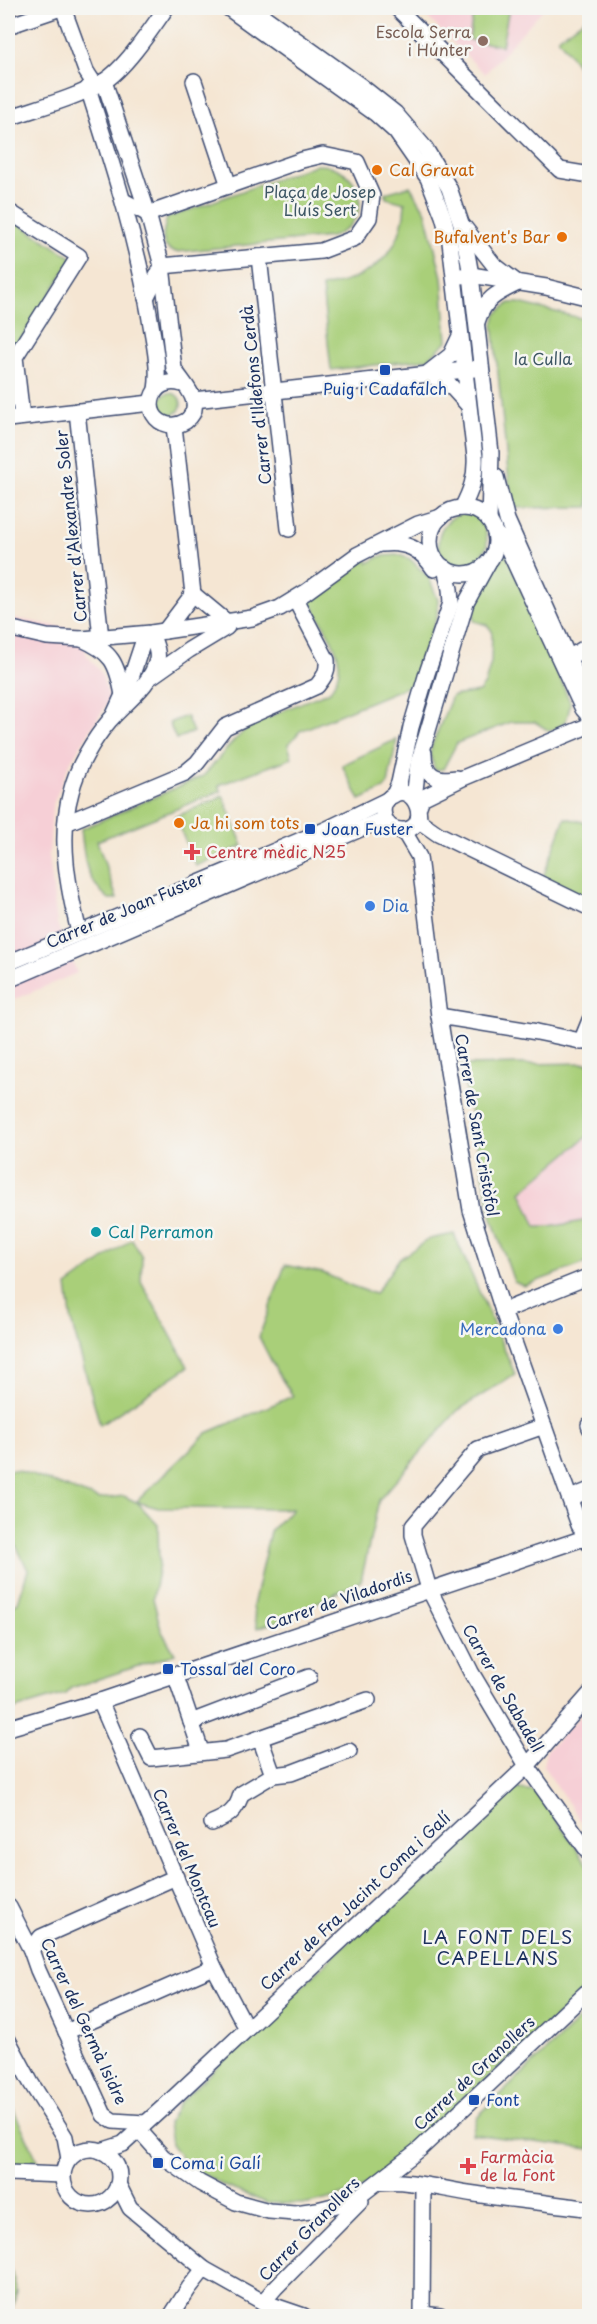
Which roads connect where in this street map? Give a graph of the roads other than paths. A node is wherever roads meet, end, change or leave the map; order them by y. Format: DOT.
graph roads {
  1 [pos="62,8"];
  2 [pos="167,8"];
  3 [pos="228,8"];
  4 [pos="252,8"];
  5 [pos="397,8"];
  6 [pos="8,27"];
  7 [pos="194,81"];
  8 [pos="96,85"];
  9 [pos="8,114"];
  10 [pos="590,175"];
  11 [pos="229,186"];
  12 [pos="124,201"];
  13 [pos="8,211"];
  14 [pos="148,214"];
  15 [pos="462,226"];
  16 [pos="259,257"];
  17 [pos="162,266"];
  18 [pos="471,275"];
  19 [pos="455,276"];
  20 [pos="518,283"];
  21 [pos="146,298"];
  22 [pos="590,298"];
  23 [pos="476,325"];
  24 [pos="461,332"];
  25 [pos="172,350"];
  26 [pos="156,351"];
  27 [pos="11,354"];
  28 [pos="481,367"];
  29 [pos="465,371"];
  30 [pos="425,375"];
  31 [pos="182,384"];
  32 [pos="273,391"];
  33 [pos="153,397"];
  34 [pos="194,400"];
  35 [pos="469,407"];
  36 [pos="77,411"];
  37 [pos="15,418"];
  38 [pos="174,426"];
  39 [pos="491,453"];
  40 [pos="462,508"];
  41 [pos="441,517"];
  42 [pos="492,526"];
  43 [pos="289,530"];
  44 [pos="395,536"];
  45 [pos="379,544"];
  46 [pos="432,551"];
  47 [pos="488,563"];
  48 [pos="446,568"];
  49 [pos="192,594"];
  50 [pos="295,598"];
  51 [pos="234,622"];
  52 [pos="8,628"];
  53 [pos="441,631"];
  54 [pos="158,632"];
  55 [pos="101,638"];
  56 [pos="82,639"];
  57 [pos="588,648"];
  58 [pos="570,657"];
  59 [pos="147,680"];
  60 [pos="123,696"];
  61 [pos="590,706"];
  62 [pos="113,717"];
  63 [pos="590,717"];
  64 [pos="590,725"];
  65 [pos="423,746"];
  66 [pos="463,778"];
  67 [pos="390,797"];
  68 [pos="417,808"];
  69 [pos="66,823"];
  70 [pos="395,828"];
  71 [pos="590,908"];
  72 [pos="79,932"];
  73 [pos="8,963"];
  74 [pos="8,980"];
  75 [pos="439,1016"];
  76 [pos="590,1020"];
  77 [pos="585,1042"];
  78 [pos="590,1276"];
  79 [pos="503,1311"];
  80 [pos="544,1426"];
  81 [pos="590,1490"];
  82 [pos="570,1498"];
  83 [pos="588,1539"];
  84 [pos="429,1589"];
  85 [pos="175,1674"];
  86 [pos="309,1677"];
  87 [pos="590,1694"];
  88 [pos="368,1700"];
  89 [pos="100,1701"];
  90 [pos="191,1722"];
  91 [pos="8,1728"];
  92 [pos="140,1736"];
  93 [pos="260,1738"];
  94 [pos="201,1751"];
  95 [pos="349,1751"];
  96 [pos="527,1766"];
  97 [pos="273,1775"];
  98 [pos="212,1823"];
  99 [pos="590,1854"];
  100 [pos="176,1877"];
  101 [pos="9,1907"];
  102 [pos="31,1950"];
  103 [pos="214,1967"];
  104 [pos="590,1989"];
  105 [pos="246,2027"];
  106 [pos="66,2032"];
  107 [pos="8,2040"];
  108 [pos="142,2126"];
  109 [pos="65,2137"];
  110 [pos="123,2144"];
  111 [pos="84,2150"];
  112 [pos="101,2151"];
  113 [pos="69,2159"];
  114 [pos="116,2164"];
  115 [pos="8,2173"];
  116 [pos="63,2175"];
  117 [pos="380,2181"];
  118 [pos="118,2184"];
  119 [pos="423,2186"];
  120 [pos="105,2201"];
  121 [pos="130,2208"];
  122 [pos="590,2209"];
  123 [pos="204,2269"];
  124 [pos="263,2302"];
  125 [pos="422,2315"];
  126 [pos="171,2316"];
  127 [pos="304,2316"];
  128 [pos="440,2316"];
  1 -- 6 [label="street"];
  1 -- 8 [label="street"];
  2 -- 8 [label="street"];
  3 -- 19 [label="street"];
  4 -- 15 [label="street"];
  5 -- 10 [label="street"];
  7 -- 11 [label="street"];
  8 -- 9 [label="street"];
  8 -- 12 [label="street"];
  8 -- 14 [label="street"];
  11 -- 14 [label="street"];
  11 -- 16 [label="street"];
  12 -- 14 [label="street"];
  12 -- 21 [label="street"];
  13 -- 27 [label="street"];
  14 -- 17 [label="street"];
  15 -- 18 [label="street"];
  15 -- 20 [label="street"];
  16 -- 17 [label="street"];
  16 -- 32 [label="street, Carrer d'Ildefons Cerdà"];
  17 -- 21 [label="street"];
  17 -- 25 [label="street"];
  18 -- 19 [label="street"];
  18 -- 20 [label="street"];
  18 -- 23 [label="street"];
  19 -- 24 [label="street"];
  20 -- 22 [label="street"];
  20 -- 23 [label="street"];
  21 -- 26 [label="street"];
  23 -- 28 [label="street"];
  24 -- 29 [label="street"];
  24 -- 30 [label="street"];
  25 -- 26 [label="street"];
  25 -- 31 [label="street"];
  26 -- 33 [label="street"];
  27 -- 37 [label="street"];
  28 -- 29 [label="street"];
  28 -- 39 [label="street"];
  29 -- 30 [label="street"];
  29 -- 35 [label="street"];
  30 -- 32 [label="street"];
  30 -- 35 [label="street"];
  31 -- 33 [label="street"];
  31 -- 34 [label="street"];
  32 -- 34 [label="street"];
  32 -- 43 [label="street, Carrer d'Ildefons Cerdà"];
  33 -- 36 [label="street"];
  33 -- 38 [label="street"];
  34 -- 38 [label="street"];
  35 -- 40 [label="street"];
  36 -- 37 [label="street"];
  36 -- 55 [label="street, Carrer d'Alexandre Soler"];
  38 -- 49 [label="street"];
  39 -- 42 [label="street"];
  39 -- 58 [label="street"];
  40 -- 41 [label="street"];
  40 -- 42 [label="street"];
  41 -- 44 [label="street"];
  41 -- 46 [label="street"];
  42 -- 47 [label="street"];
  42 -- 63 [label="street"];
  44 -- 45 [label="street"];
  44 -- 46 [label="street"];
  45 -- 50 [label="street"];
  45 -- 53 [label="street"];
  46 -- 48 [label="street"];
  47 -- 48 [label="street"];
  47 -- 65 [label="street"];
  48 -- 53 [label="street"];
  49 -- 51 [label="street"];
  49 -- 54 [label="street"];
  50 -- 51 [label="street"];
  50 -- 69 [label="street"];
  51 -- 54 [label="street"];
  51 -- 59 [label="street"];
  52 -- 56 [label="street"];
  53 -- 67 [label="street"];
  54 -- 55 [label="street"];
  54 -- 59 [label="street"];
  54 -- 60 [label="street"];
  55 -- 56 [label="street"];
  56 -- 60 [label="street"];
  57 -- 58 [label="street"];
  58 -- 61 [label="street"];
  59 -- 62 [label="street"];
  60 -- 62 [label="street"];
  62 -- 69 [label="street"];
  64 -- 66 [label="street"];
  65 -- 66 [label="street"];
  65 -- 68 [label="street"];
  66 -- 68 [label="street"];
  67 -- 68 [label="street"];
  67 -- 70 [label="street"];
  67 -- 72 [label="street, Carrer de Joan Fuster"];
  68 -- 70 [label="street"];
  68 -- 71 [label="street"];
  69 -- 72 [label="street"];
  70 -- 74 [label="street, Carrer de Joan Fuster"];
  70 -- 75 [label="street, Carrer de Sant Cristòfol"];
  72 -- 73 [label="street, Carrer de Joan Fuster"];
  75 -- 77 [label="street"];
  75 -- 79 [label="street, Carrer de Sant Cristòfol"];
  76 -- 77 [label="street"];
  78 -- 79 [label="street"];
  79 -- 80 [label="street, Carrer de Sant Cristòfol"];
  80 -- 82 [label="street, Carrer de Sant Cristòfol"];
  80 -- 84 [label="street, Carrer de Sabadell"];
  81 -- 82 [label="street"];
  82 -- 83 [label="street, Carrer de Sant Cristòfol"];
  83 -- 84 [label="street, Carrer de Viladordis"];
  84 -- 85 [label="street, Carrer de Viladordis"];
  84 -- 96 [label="street, Carrer de Sabadell"];
  85 -- 89 [label="street, Carrer de Viladordis"];
  85 -- 90 [label="street"];
  86 -- 90 [label="street"];
  87 -- 96 [label="street, Carrer de Fra Jacint Coma i Galí"];
  88 -- 93 [label="street"];
  89 -- 91 [label="street, Carrer de Viladordis"];
  89 -- 100 [label="street, Carrer del Montcau"];
  90 -- 94 [label="street"];
  92 -- 94 [label="street"];
  93 -- 94 [label="street"];
  93 -- 97 [label="street"];
  95 -- 97 [label="street"];
  96 -- 99 [label="street, Carrer de Sabadell"];
  96 -- 105 [label="street, Carrer de Fra Jacint Coma i Galí"];
  97 -- 98 [label="street"];
  100 -- 102 [label="street"];
  100 -- 103 [label="street, Carrer del Montcau"];
  101 -- 102 [label="street, Carrer del Germà Isidre"];
  102 -- 106 [label="street, Carrer del Germà Isidre"];
  103 -- 105 [label="street, Carrer del Montcau"];
  103 -- 106 [label="street"];
  104 -- 117 [label="street, Carrer de Granollers"];
  105 -- 108 [label="street, Carrer de Fra Jacint Coma i Galí"];
  106 -- 108 [label="street, Carrer del Germà Isidre"];
  107 -- 109 [label="street"];
  108 -- 110 [label="street, Carrer de Fra Jacint Coma i Galí"];
  108 -- 117 [label="street"];
  109 -- 111 [label="street"];
  109 -- 113 [label="street"];
  110 -- 112 [label="street"];
  110 -- 114 [label="street"];
  111 -- 112 [label="street"];
  111 -- 113 [label="street"];
  112 -- 114 [label="street"];
  113 -- 116 [label="street"];
  114 -- 118 [label="street"];
  115 -- 116 [label="street"];
  116 -- 120 [label="street"];
  117 -- 119 [label="street"];
  117 -- 124 [label="street, Carrer Granollers"];
  118 -- 120 [label="street"];
  118 -- 121 [label="street"];
  119 -- 122 [label="street"];
  119 -- 125 [label="street"];
  120 -- 121 [label="street"];
  121 -- 123 [label="street"];
  123 -- 124 [label="street"];
  123 -- 126 [label="street"];
  124 -- 127 [label="street"];
  125 -- 128 [label="street"];
}
